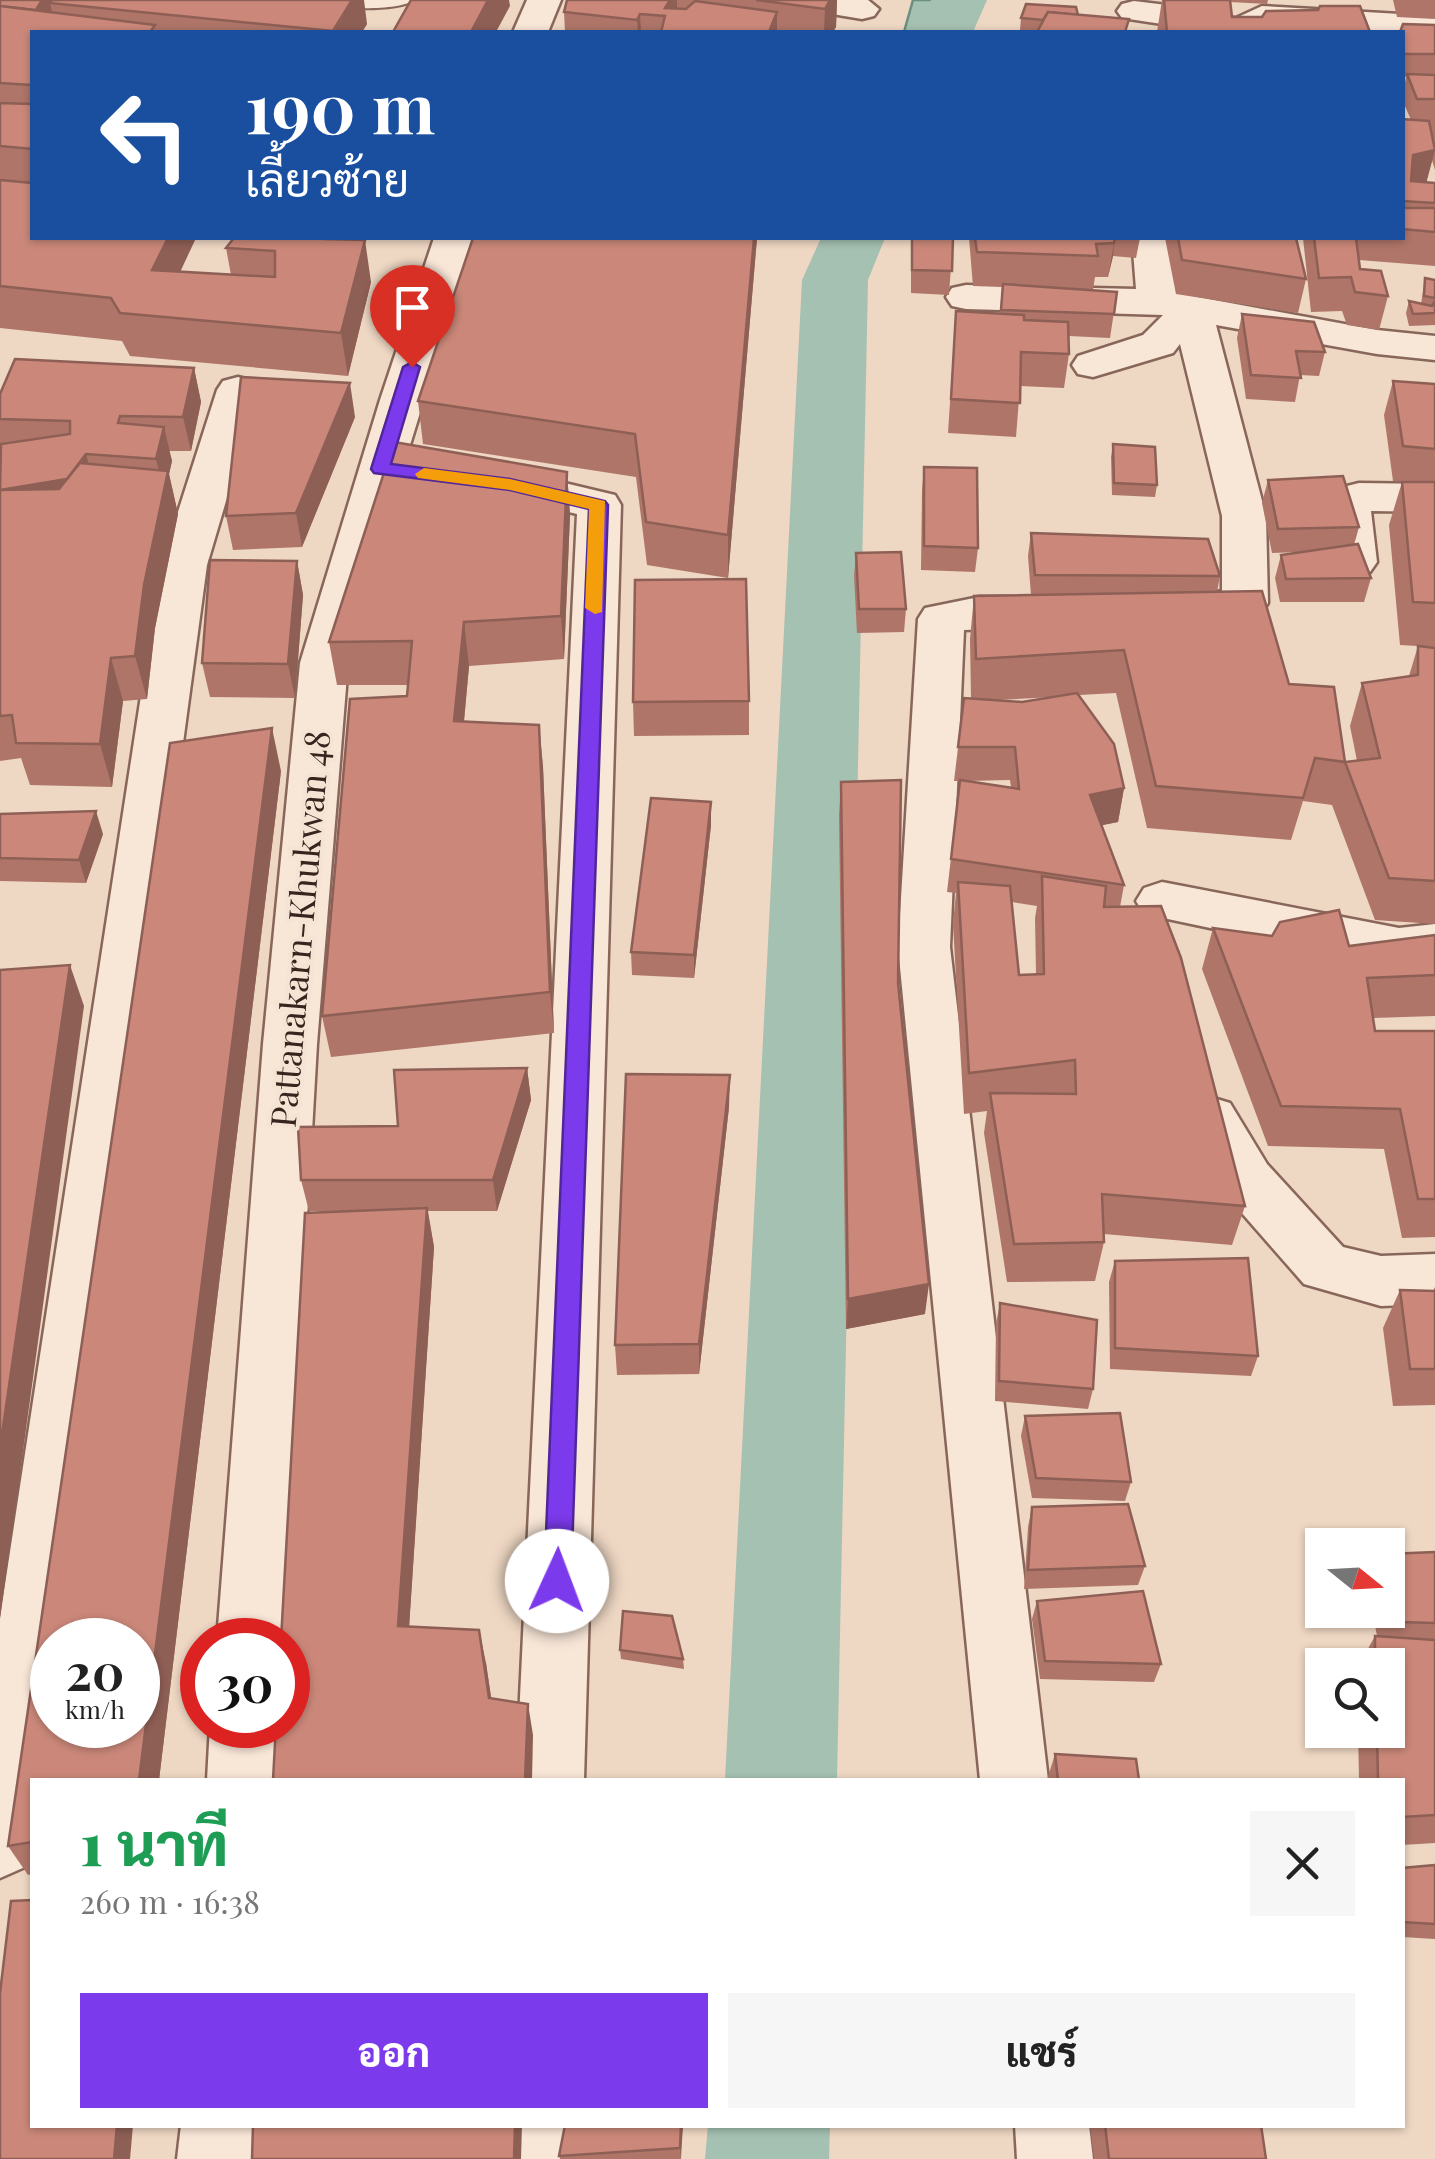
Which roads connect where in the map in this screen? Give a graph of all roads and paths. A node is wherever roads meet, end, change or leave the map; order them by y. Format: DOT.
graph roads {
  1 [pos="325,0"];
  2 [pos="406,0"];
  3 [pos="544,0"];
  4 [pos="802,0"];
  5 [pos="862,9"];
  6 [pos="1134,14"];
  7 [pos="1435,28"];
  8 [pos="531,30"];
  9 [pos="453,240"];
  10 [pos="1153,240"];
  11 [pos="966,297"];
  12 [pos="1174,306"];
  13 [pos="1435,348"];
  14 [pos="1093,365"];
  15 [pos="237,390"];
  16 [pos="380,469"];
  17 [pos="1435,498"];
  18 [pos="1278,568"];
  19 [pos="1162,900"];
  20 [pos="1435,944"];
  21 [pos="1210,1118"];
  22 [pos="1435,1280"];
  23 [pos="251,1618"];
  24 [pos="242,1748"];
  25 [pos="240,1778"];
  26 [pos="550,1778"];
  27 [pos="1014,1778"];
  28 [pos="0,1843"];
  29 [pos="218,2128"];
  30 [pos="536,2128"];
  31 [pos="1052,2128"];
  32 [pos="215,2159"];
  33 [pos="535,2159"];
  34 [pos="1056,2159"];
  1 -- 2 [label="lane"];
  3 -- 8 [label="street"];
  4 -- 5 [label="street"];
  6 -- 7 [label="street"];
  9 -- 16 [label="street, Pattanakarn-Khukwan 48"];
  10 -- 12 [label="street"];
  11 -- 12 [label="street"];
  12 -- 13 [label="street"];
  12 -- 14 [label="street"];
  12 -- 18 [label="street"];
  15 -- 28 [label="street"];
  16 -- 23 [label="street, Pattanakarn-Khukwan 48"];
  16 -- 26 [label="street"];
  17 -- 18 [label="street"];
  18 -- 27 [label="street"];
  19 -- 20 [label="street"];
  21 -- 22 [label="street"];
  24 -- 25 [label="street"];
  29 -- 32 [label="street"];
  30 -- 33 [label="street"];
  31 -- 34 [label="street"];
}
